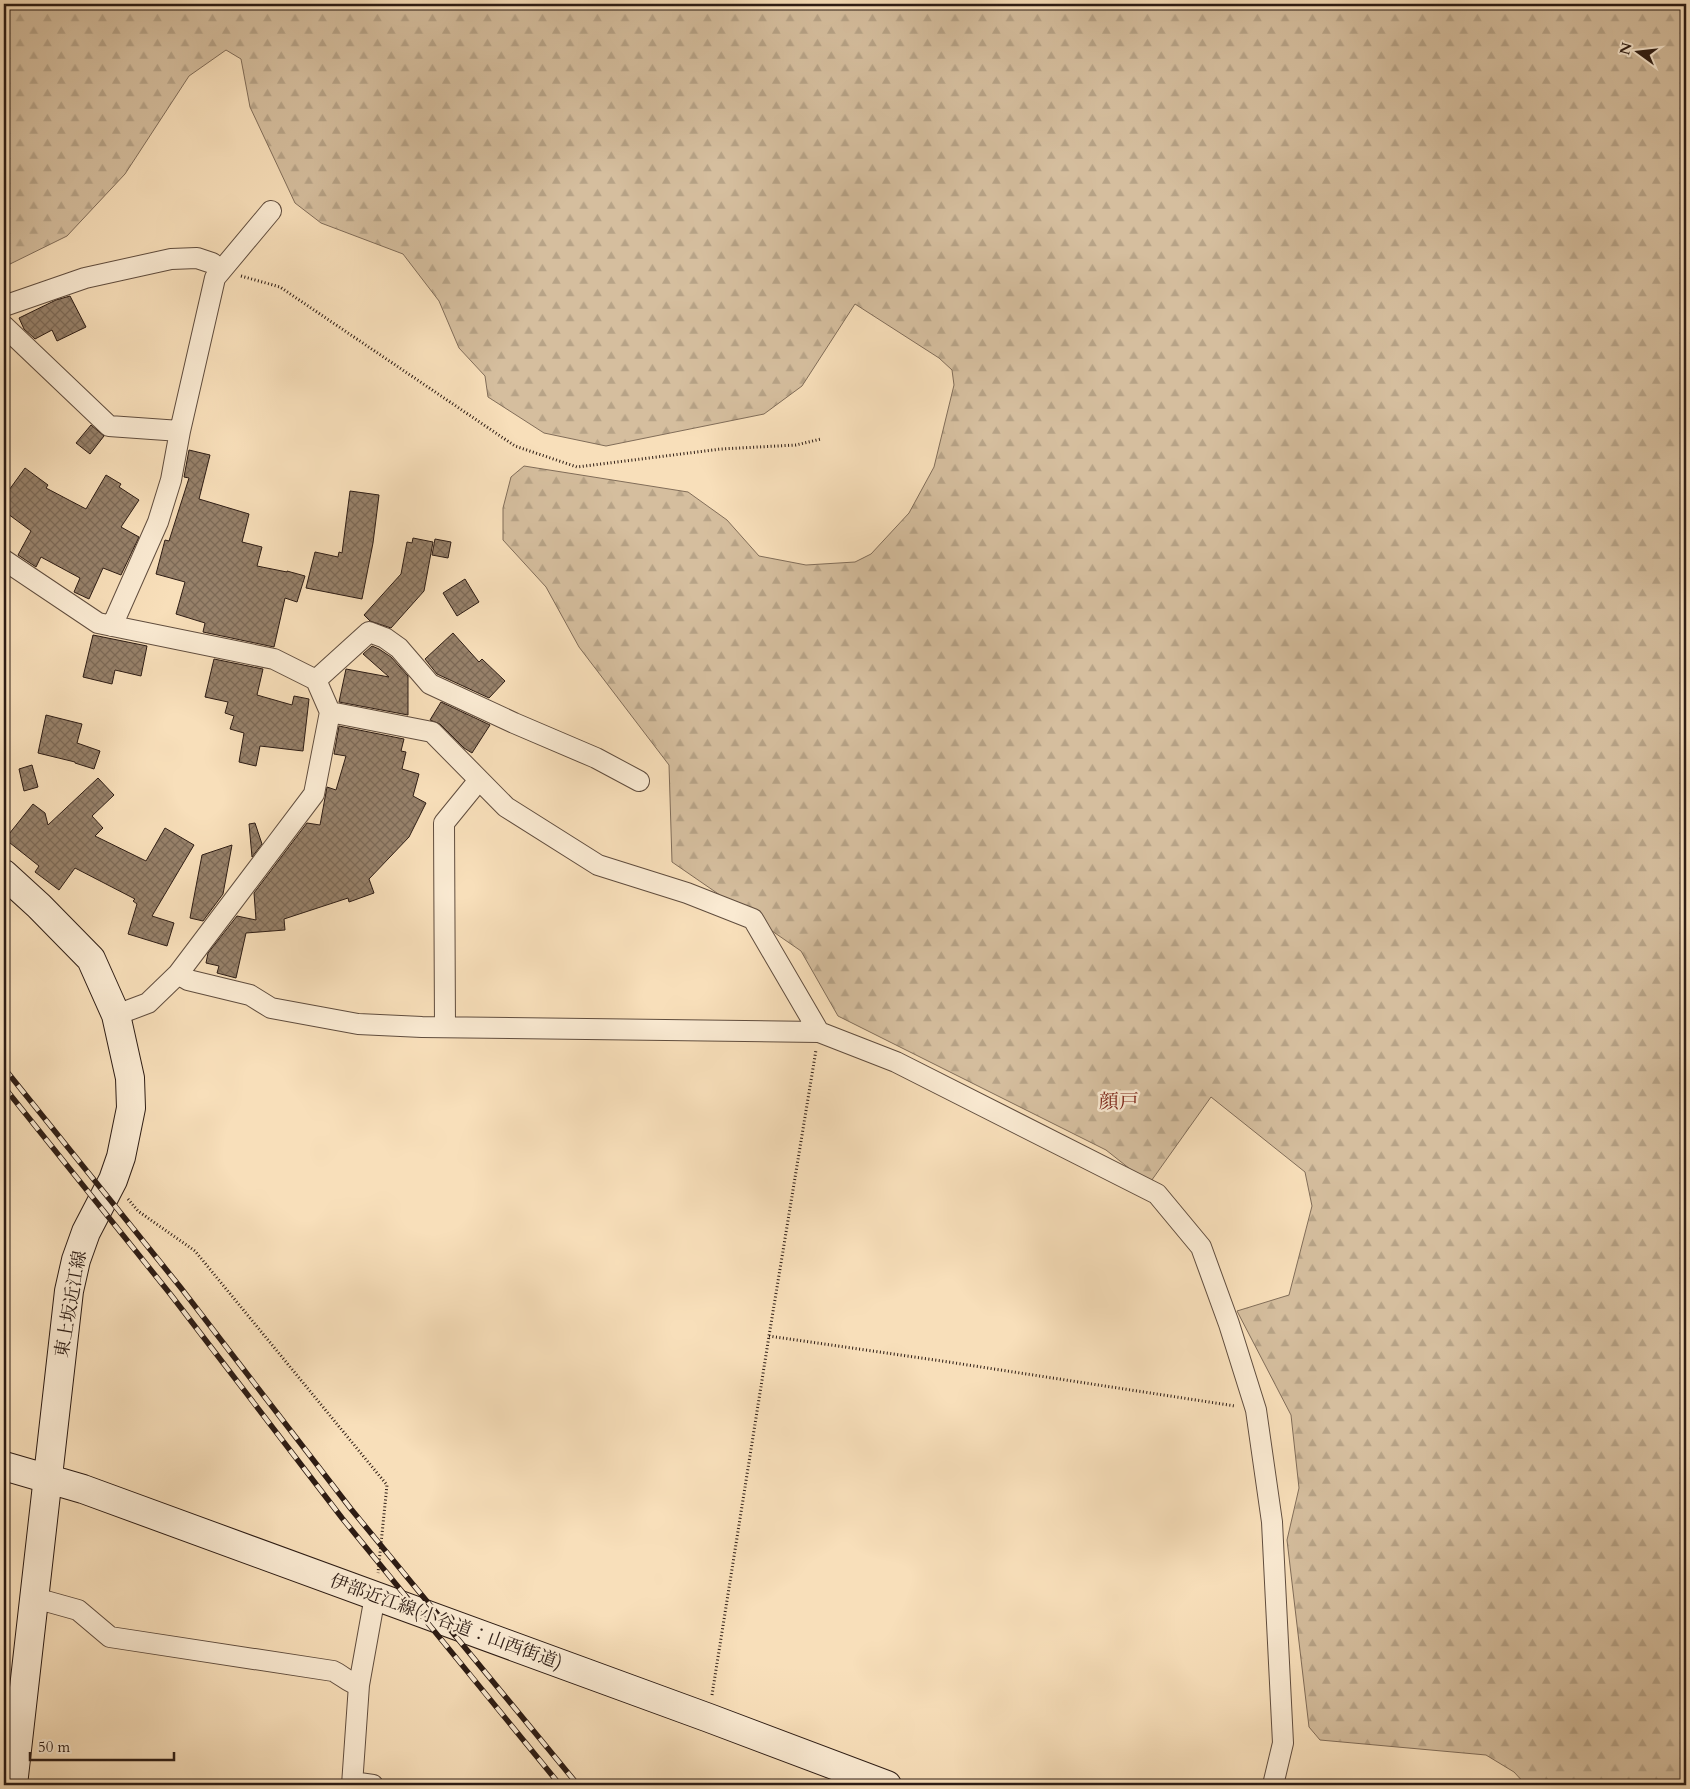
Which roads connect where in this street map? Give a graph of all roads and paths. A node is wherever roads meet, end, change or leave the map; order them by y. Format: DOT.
graph roads {
  1 [pos="271,211"];
  2 [pos="222,270"];
  3 [pos="4,306"];
  4 [pos="4,326"];
  5 [pos="180,432"];
  6 [pos="822,439"];
  7 [pos="4,560"];
  8 [pos="112,626"];
  9 [pos="316,680"];
  10 [pos="330,712"];
  11 [pos="479,780"];
  12 [pos="639,781"];
  13 [pos="4,874"];
  14 [pos="178,974"];
  15 [pos="116,1016"];
  16 [pos="444,1027"];
  17 [pos="819,1032"];
  18 [pos="113,1180"];
  19 [pos="769,1336"];
  20 [pos="1256,1410"];
  21 [pos="4,1466"];
  22 [pos="49,1479"];
  23 [pos="375,1596"];
  24 [pos="35,1598"];
  25 [pos="359,1685"];
  26 [pos="709,1718"];
  27 [pos="352,1784"];
  28 [pos="13,1785"];
  29 [pos="373,1785"];
  30 [pos="886,1785"];
  31 [pos="1273,1785"];
  1 -- 2 [label="street"];
  2 -- 3 [label="street"];
  2 -- 5 [label="street"];
  2 -- 6 [label="path"];
  4 -- 5 [label="street"];
  5 -- 8 [label="street"];
  7 -- 8 [label="street"];
  8 -- 9 [label="street"];
  9 -- 10 [label="street"];
  9 -- 12 [label="street"];
  10 -- 11 [label="street"];
  10 -- 14 [label="street"];
  11 -- 16 [label="street"];
  11 -- 17 [label="street"];
  13 -- 15 [label="main road, 東上坂近江線"];
  14 -- 15 [label="street"];
  14 -- 16 [label="street"];
  15 -- 18 [label="main road, 東上坂近江線"];
  16 -- 17 [label="street"];
  17 -- 19 [label="path"];
  17 -- 20 [label="street"];
  18 -- 22 [label="main road, 東上坂近江線"];
  18 -- 23 [label="path"];
  19 -- 20 [label="path"];
  19 -- 26 [label="path"];
  20 -- 31 [label="street"];
  21 -- 22 [label="main road, 伊部近江線(小谷道：山西街道)"];
  22 -- 23 [label="main road, 伊部近江線(小谷道：山西街道)"];
  22 -- 24 [label="main road, 東上坂近江線"];
  23 -- 25 [label="street"];
  23 -- 26 [label="main road, 伊部近江線(小谷道：山西街道)"];
  24 -- 25 [label="street"];
  24 -- 28 [label="main road, 東上坂近江線"];
  25 -- 27 [label="street"];
  26 -- 30 [label="main road, 伊部近江線(小谷道：山西街道)"];
  27 -- 29 [label="street"];
}
